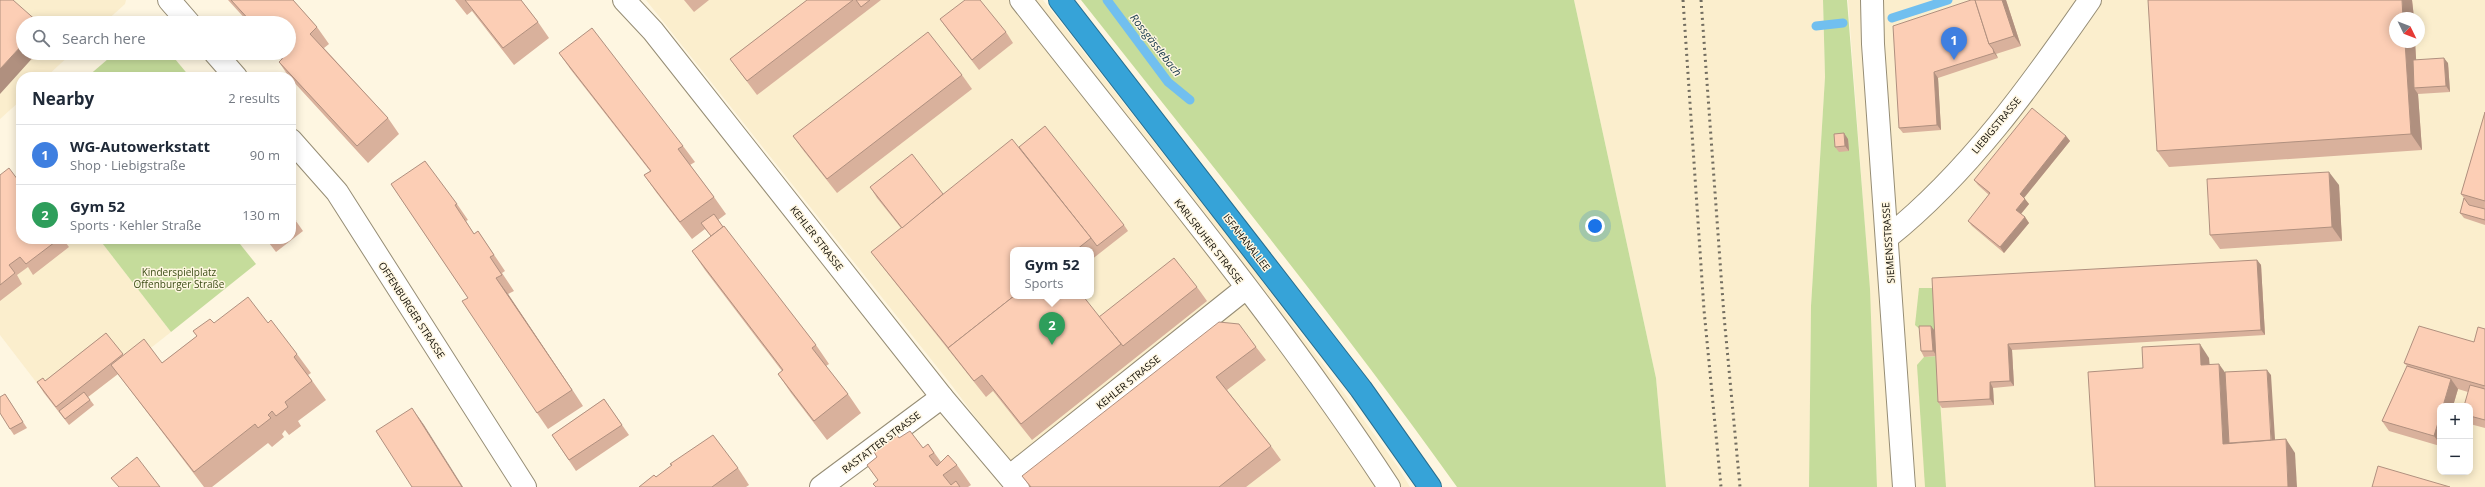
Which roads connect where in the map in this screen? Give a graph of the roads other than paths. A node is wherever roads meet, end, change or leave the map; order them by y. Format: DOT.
graph roads {
  1 [pos="169,0"];
  2 [pos="624,0"];
  3 [pos="1021,0"];
  4 [pos="1060,0"];
  5 [pos="1872,0"];
  6 [pos="2090,0"];
  7 [pos="183,16"];
  8 [pos="221,60"];
  9 [pos="232,72"];
  10 [pos="296,146"];
  11 [pos="1888,237"];
  12 [pos="1246,288"];
  13 [pos="942,397"];
  14 [pos="1014,482"];
  15 [pos="525,487"];
  16 [pos="821,487"];
  17 [pos="1389,487"];
  18 [pos="1430,487"];
  19 [pos="1904,487"];
  1 -- 7 [label="street"];
  2 -- 13 [label="street, KEHLER STRASSE"];
  3 -- 12 [label="street, KARLSRUHER STRASSE"];
  4 -- 18 [label="highway, ISFAHANALLEE"];
  5 -- 11 [label="street, SIEMENSSTRASSE"];
  6 -- 11 [label="street, LIEBIGSTRASSE"];
  8 -- 9 [label="street"];
  10 -- 15 [label="street, OFFENBURGER STRASSE"];
  11 -- 19 [label="street, SIEMENSSTRASSE"];
  12 -- 14 [label="street, KEHLER STRASSE"];
  12 -- 17 [label="street, KARLSRUHER STRASSE"];
  13 -- 14 [label="street, KEHLER STRASSE"];
  13 -- 16 [label="street, RASTATTER STRASSE"];
}
